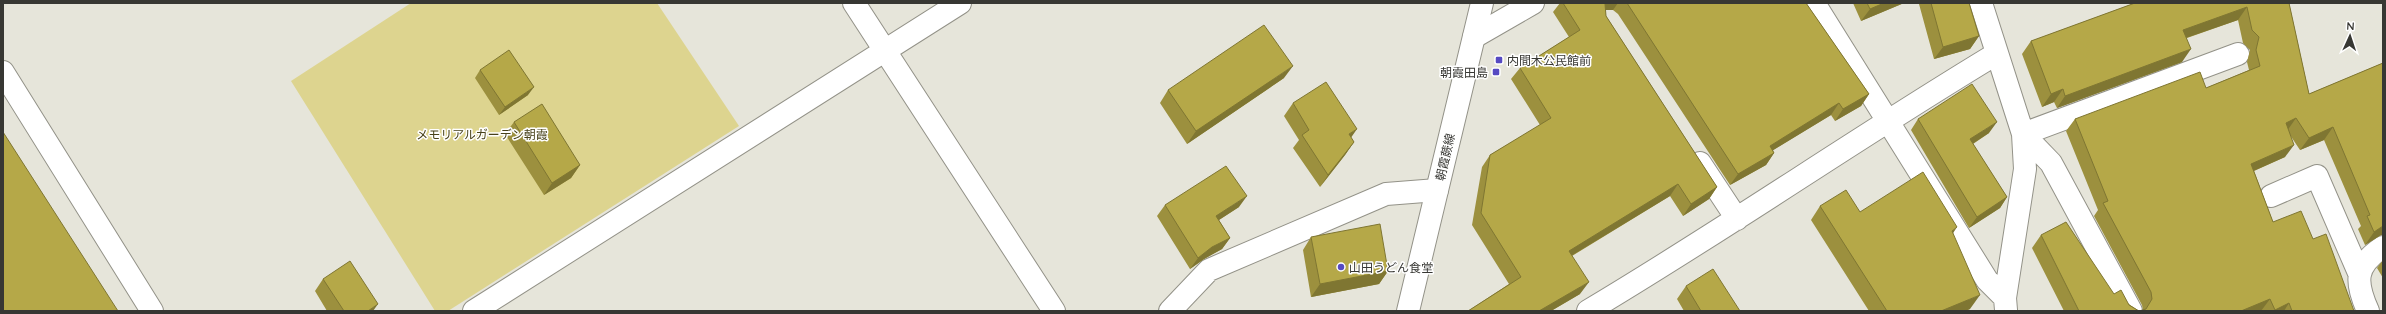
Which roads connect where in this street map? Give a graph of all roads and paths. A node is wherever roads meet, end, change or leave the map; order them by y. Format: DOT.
graph roads {
  1 [pos="854,3"];
  2 [pos="960,3"];
  3 [pos="1482,3"];
  4 [pos="1533,3"];
  5 [pos="1814,3"];
  6 [pos="1981,3"];
  7 [pos="1474,36"];
  8 [pos="884,51"];
  9 [pos="1996,54"];
  10 [pos="2238,54"];
  11 [pos="3,72"];
  12 [pos="1886,120"];
  13 [pos="2023,134"];
  14 [pos="1689,146"];
  15 [pos="1437,190"];
  16 [pos="2271,196"];
  17 [pos="1737,219"];
  18 [pos="2383,247"];
  19 [pos="2359,273"];
  20 [pos="2006,305"];
  21 [pos="152,311"];
  22 [pos="474,311"];
  23 [pos="1054,311"];
  24 [pos="1170,311"];
  25 [pos="1408,311"];
  26 [pos="1588,311"];
  27 [pos="2131,311"];
  28 [pos="2368,311"];
  1 -- 8 [label="street"];
  2 -- 8 [label="street"];
  3 -- 7 [label="street, 朝霞蕨線"];
  4 -- 7 [label="street"];
  5 -- 12 [label="street"];
  6 -- 9 [label="street"];
  7 -- 15 [label="street, 朝霞蕨線"];
  8 -- 22 [label="street"];
  8 -- 23 [label="street"];
  9 -- 12 [label="street"];
  9 -- 13 [label="street"];
  10 -- 13 [label="street"];
  11 -- 21 [label="street"];
  12 -- 17 [label="street"];
  12 -- 20 [label="street"];
  13 -- 20 [label="street"];
  13 -- 27 [label="street"];
  14 -- 17 [label="street"];
  15 -- 24 [label="street"];
  15 -- 25 [label="street, 朝霞蕨線"];
  16 -- 19 [label="street"];
  17 -- 26 [label="street"];
  18 -- 19 [label="street"];
  19 -- 28 [label="street"];
}
